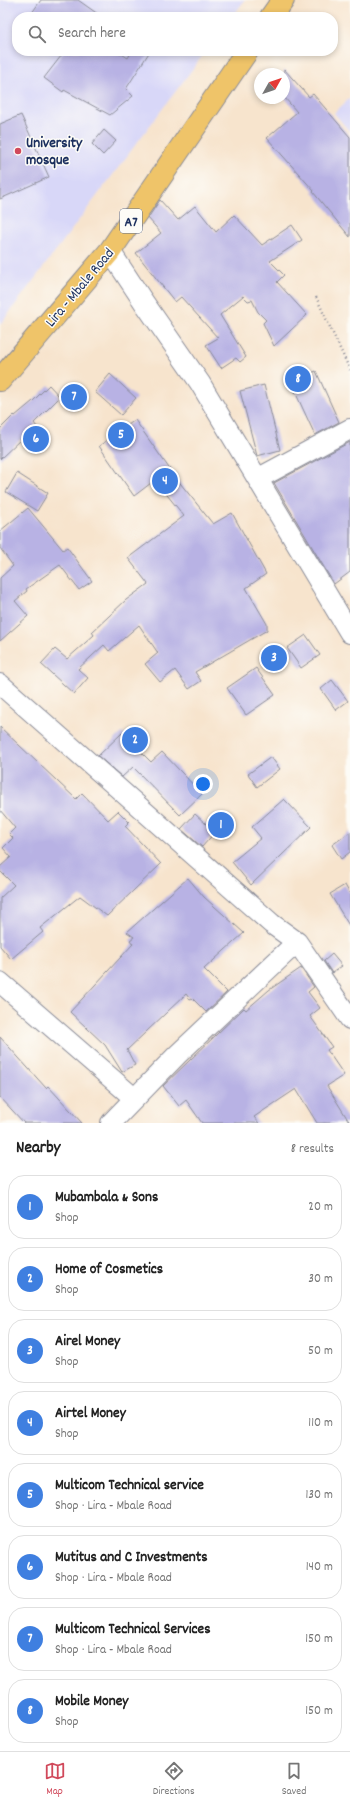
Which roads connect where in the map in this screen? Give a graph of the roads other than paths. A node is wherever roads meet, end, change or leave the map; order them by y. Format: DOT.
graph roads {
  1 [pos="283,0"];
  2 [pos="274,12"];
  3 [pos="244,56"];
  4 [pos="110,251"];
  5 [pos="0,380"];
  6 [pos="350,429"];
  7 [pos="259,478"];
  8 [pos="350,632"];
  9 [pos="0,684"];
  10 [pos="297,942"];
  11 [pos="0,982"];
  12 [pos="350,1019"];
  13 [pos="134,1098"];
  14 [pos="111,1123"];
  1 -- 2 [label="main road"];
  3 -- 4 [label="main road, Lira - Mbale Road / A7"];
  4 -- 5 [label="main road, Lira - Mbale Road / A7"];
  4 -- 7 [label="street"];
  6 -- 7 [label="street"];
  7 -- 8 [label="street"];
  9 -- 10 [label="street"];
  10 -- 12 [label="street"];
  10 -- 13 [label="street"];
  11 -- 13 [label="street"];
  13 -- 14 [label="street"];
}
